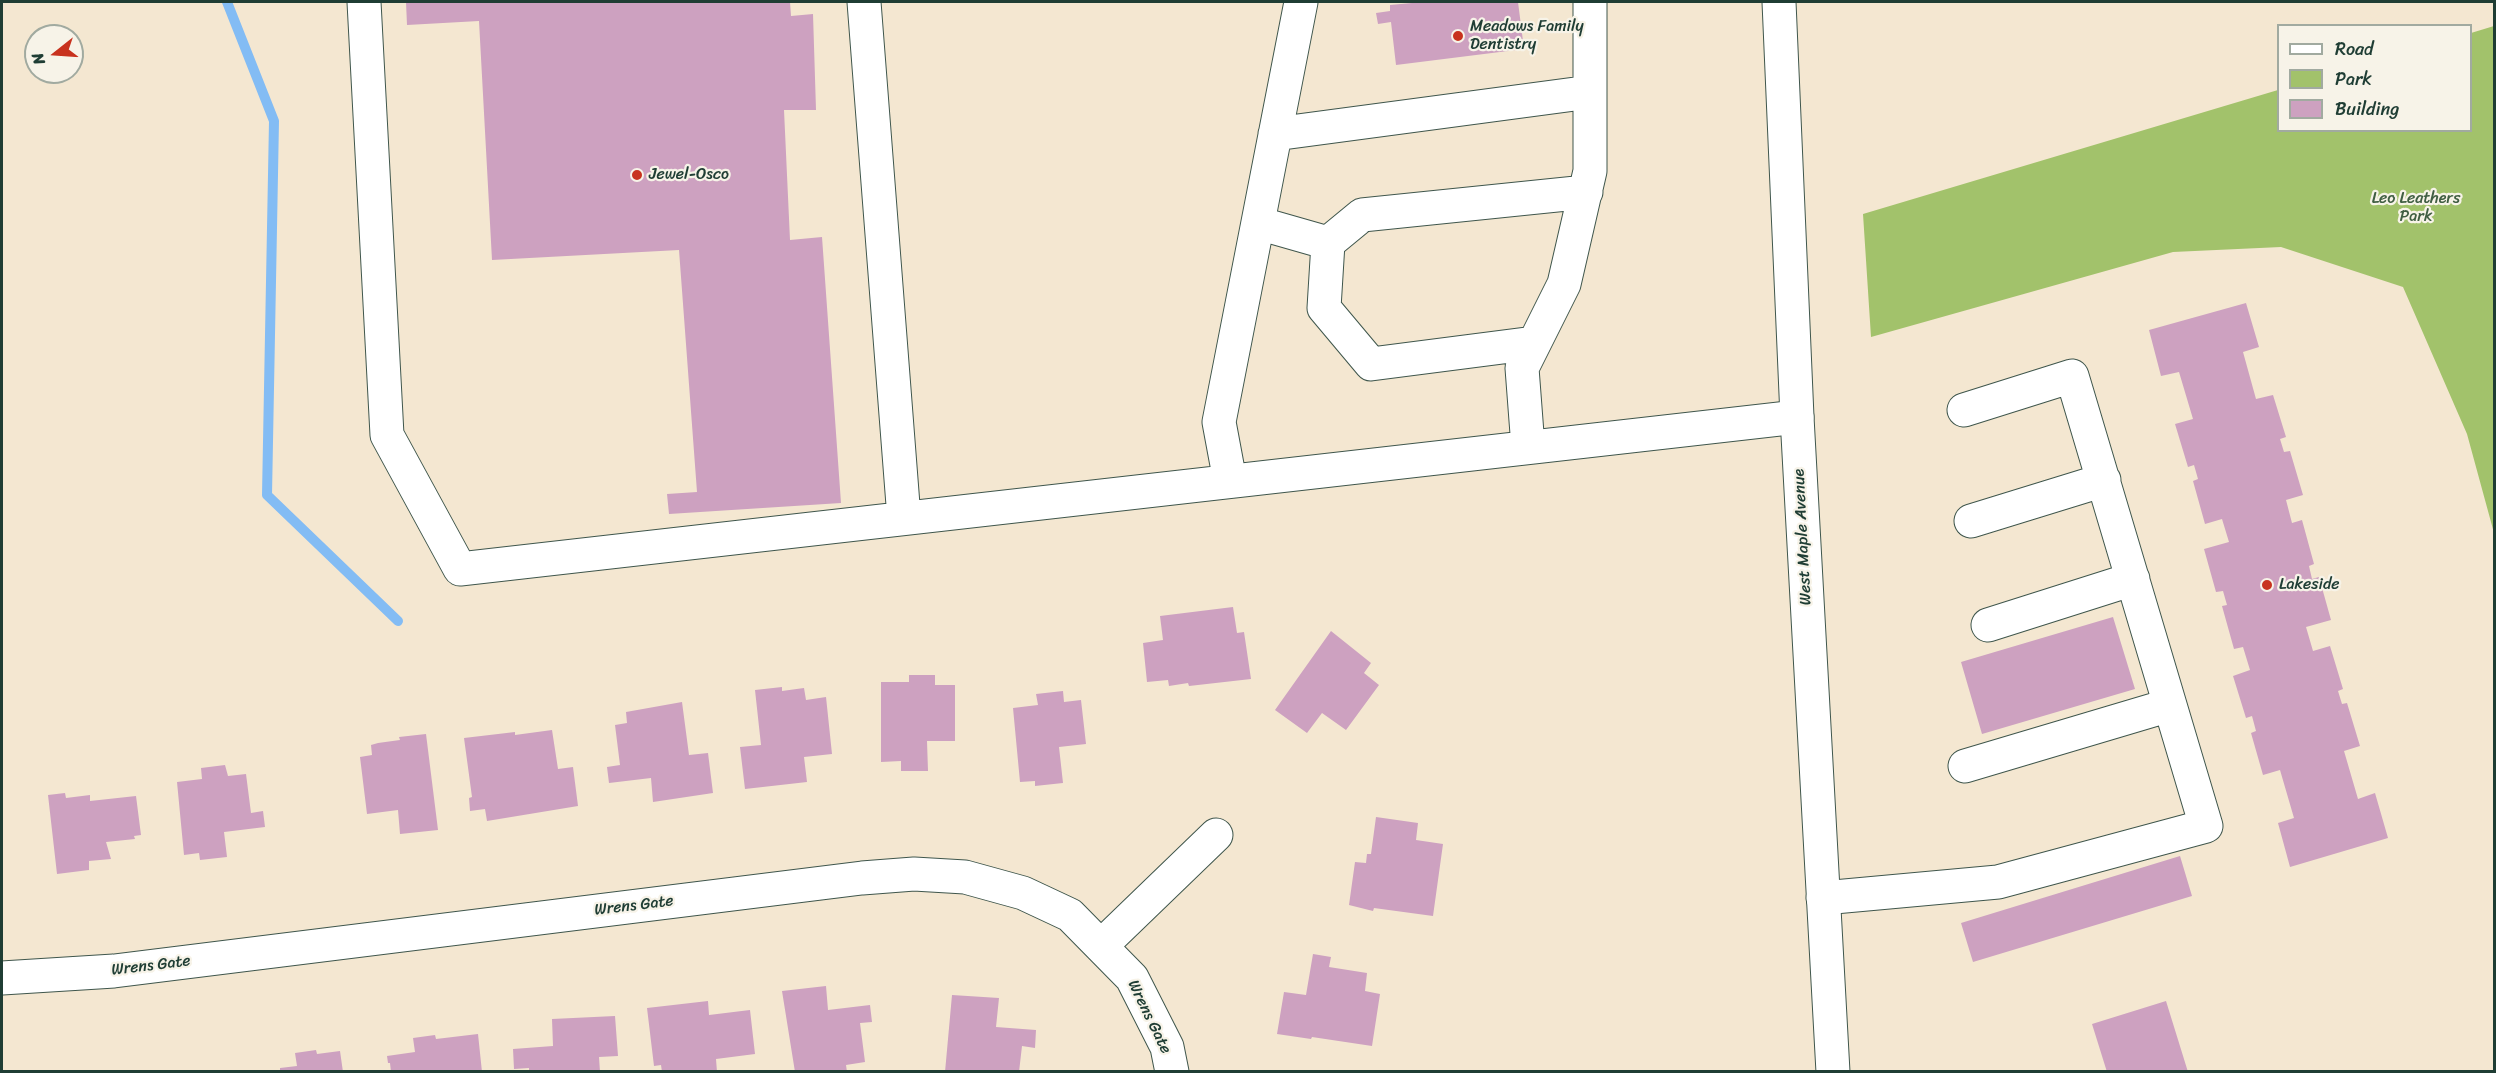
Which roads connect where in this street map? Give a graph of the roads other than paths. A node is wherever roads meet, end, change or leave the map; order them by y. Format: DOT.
graph roads {
  1 [pos="364,2"];
  2 [pos="864,2"];
  3 [pos="1301,2"];
  4 [pos="1590,2"];
  5 [pos="1779,2"];
  6 [pos="1590,92"];
  7 [pos="1275,134"];
  8 [pos="1586,192"];
  9 [pos="1258,223"];
  10 [pos="1328,243"];
  11 [pos="1534,343"];
  12 [pos="1964,410"];
  13 [pos="1797,417"];
  14 [pos="1528,447"];
  15 [pos="2104,480"];
  16 [pos="1230,481"];
  17 [pos="904,518"];
  18 [pos="1971,521"];
  19 [pos="2133,579"];
  20 [pos="1988,625"];
  21 [pos="2170,705"];
  22 [pos="1965,766"];
  23 [pos="1216,836"];
  24 [pos="1823,898"];
  25 [pos="1101,946"];
  26 [pos="2,978"];
  27 [pos="1172,1071"];
  28 [pos="1833,1071"];
  1 -- 17 [label="street"];
  2 -- 17 [label="street"];
  3 -- 7 [label="street"];
  4 -- 6 [label="street"];
  5 -- 13 [label="street, West Maple Avenue"];
  6 -- 7 [label="street"];
  6 -- 8 [label="street"];
  7 -- 9 [label="street"];
  8 -- 10 [label="street"];
  8 -- 11 [label="street"];
  9 -- 10 [label="street"];
  9 -- 16 [label="street"];
  10 -- 11 [label="street"];
  11 -- 14 [label="street"];
  12 -- 15 [label="street"];
  13 -- 14 [label="street"];
  13 -- 24 [label="street, West Maple Avenue"];
  14 -- 16 [label="street"];
  15 -- 18 [label="street"];
  15 -- 19 [label="street"];
  16 -- 17 [label="street"];
  19 -- 20 [label="street"];
  19 -- 21 [label="street"];
  21 -- 22 [label="street"];
  21 -- 24 [label="street"];
  23 -- 25 [label="street"];
  24 -- 28 [label="street, West Maple Avenue"];
  25 -- 26 [label="street, Wrens Gate"];
  25 -- 27 [label="street, Wrens Gate"];
}
